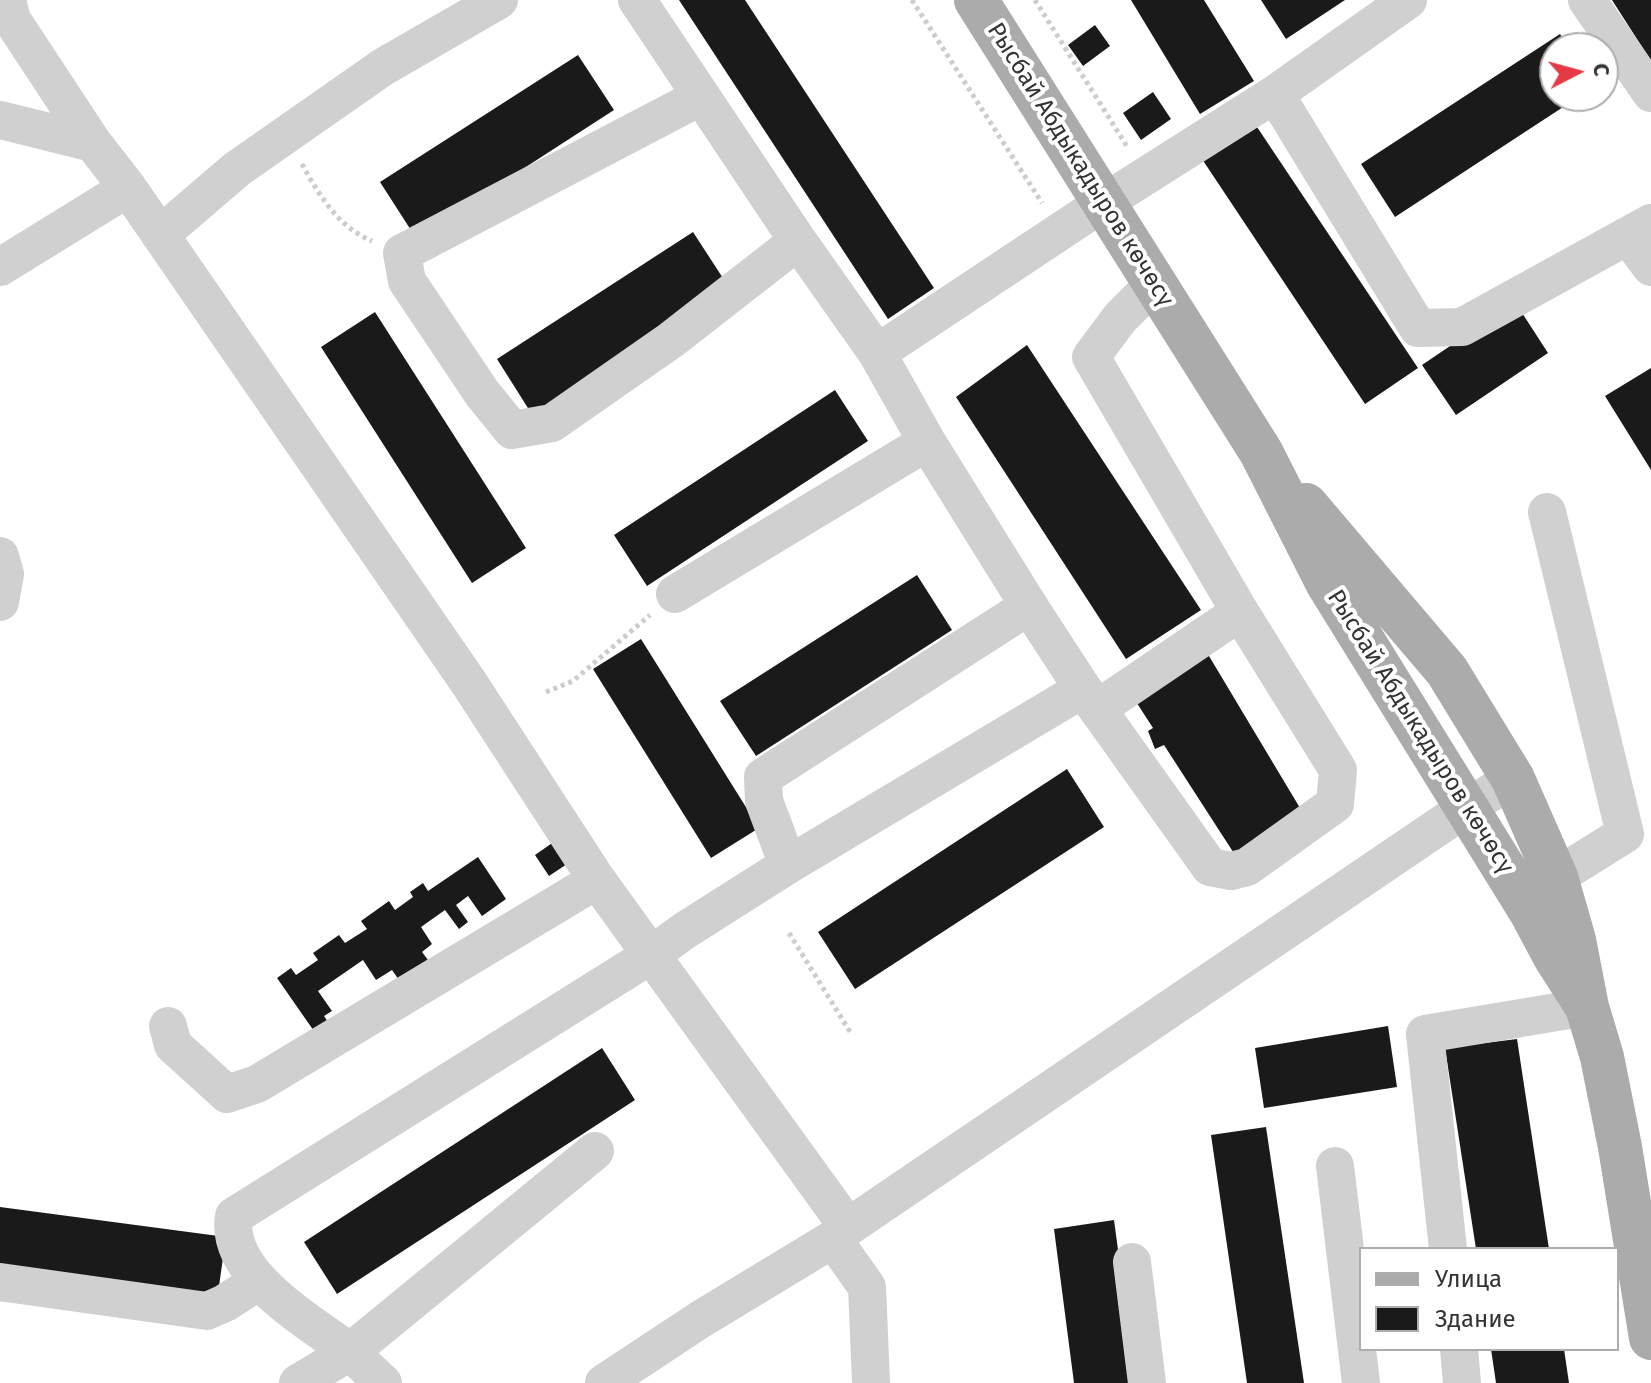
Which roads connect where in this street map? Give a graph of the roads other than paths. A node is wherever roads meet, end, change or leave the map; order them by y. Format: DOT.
graph roads {
  1 [pos="7,0"];
  2 [pos="499,0"];
  3 [pos="637,0"];
  4 [pos="976,0"];
  5 [pos="1408,0"];
  6 [pos="1587,0"];
  7 [pos="1651,93"];
  8 [pos="1275,94"];
  9 [pos="700,97"];
  10 [pos="0,120"];
  11 [pos="93,143"];
  12 [pos="128,188"];
  13 [pos="1103,203"];
  14 [pos="1639,230"];
  15 [pos="160,235"];
  16 [pos="798,241"];
  17 [pos="0,267"];
  18 [pos="1651,267"];
  19 [pos="1154,284"];
  20 [pos="877,353"];
  21 [pos="927,442"];
  22 [pos="1261,452"];
  23 [pos="1547,512"];
  24 [pos="0,556"];
  25 [pos="675,594"];
  26 [pos="0,602"];
  27 [pos="1029,606"];
  28 [pos="1240,612"];
  29 [pos="1090,699"];
  30 [pos="1513,779"];
  31 [pos="1466,808"];
  32 [pos="788,865"];
  33 [pos="1556,877"];
  34 [pos="597,880"];
  35 [pos="651,955"];
  36 [pos="1587,1007"];
  37 [pos="168,1026"];
  38 [pos="595,1151"];
  39 [pos="1335,1166"];
  40 [pos="840,1233"];
  41 [pos="1448,1247"];
  42 [pos="1132,1262"];
  43 [pos="259,1281"];
  44 [pos="0,1282"];
  45 [pos="1650,1331"];
  46 [pos="1459,1351"];
  47 [pos="350,1352"];
  48 [pos="298,1383"];
  49 [pos="383,1383"];
  50 [pos="604,1383"];
  51 [pos="871,1383"];
  52 [pos="1147,1383"];
  53 [pos="1361,1383"];
  54 [pos="1462,1383"];
  1 -- 11 [label="street"];
  2 -- 15 [label="street"];
  3 -- 9 [label="street"];
  4 -- 13 [label="main road, Рысбай Абдыкадыров көчөсү"];
  5 -- 8 [label="street"];
  6 -- 7 [label="street"];
  8 -- 13 [label="street"];
  8 -- 14 [label="street"];
  9 -- 16 [label="street"];
  9 -- 16 [label="street"];
  10 -- 11 [label="street"];
  11 -- 12 [label="street"];
  12 -- 15 [label="street"];
  12 -- 17 [label="street"];
  13 -- 19 [label="main road, Рысбай Абдыкадыров көчөсү"];
  13 -- 20 [label="street"];
  14 -- 18 [label="street"];
  15 -- 34 [label="street"];
  16 -- 20 [label="street"];
  19 -- 22 [label="main road, Рысбай Абдыкадыров көчөсү"];
  19 -- 28 [label="street"];
  20 -- 21 [label="street"];
  21 -- 25 [label="street"];
  21 -- 27 [label="street"];
  22 -- 30 [label="main road, Рысбай Абдыкадыров көчөсү"];
  22 -- 31 [label="main road, Рысбай Абдыкадыров көчөсү"];
  23 -- 33 [label="street"];
  24 -- 26 [label="street"];
  27 -- 29 [label="street"];
  27 -- 32 [label="street"];
  28 -- 29 [label="street"];
  28 -- 29 [label="street"];
  29 -- 32 [label="street"];
  30 -- 31 [label="street"];
  30 -- 33 [label="main road, Рысбай Абдыкадыров көчөсү"];
  31 -- 36 [label="main road, Рысбай Абдыкадыров көчөсү"];
  31 -- 40 [label="street"];
  32 -- 35 [label="street"];
  33 -- 36 [label="main road, Рысбай Абдыкадыров көчөсү"];
  34 -- 35 [label="street"];
  34 -- 37 [label="street"];
  35 -- 40 [label="street"];
  35 -- 43 [label="street"];
  36 -- 41 [label="street"];
  36 -- 45 [label="main road, Рысбай Абдыкадыров көчөсү"];
  38 -- 47 [label="street"];
  39 -- 53 [label="street"];
  40 -- 50 [label="street"];
  40 -- 51 [label="street"];
  42 -- 52 [label="street"];
  43 -- 44 [label="street"];
  43 -- 47 [label="street"];
  46 -- 54 [label="street"];
  47 -- 48 [label="street"];
  47 -- 49 [label="street"];
}
